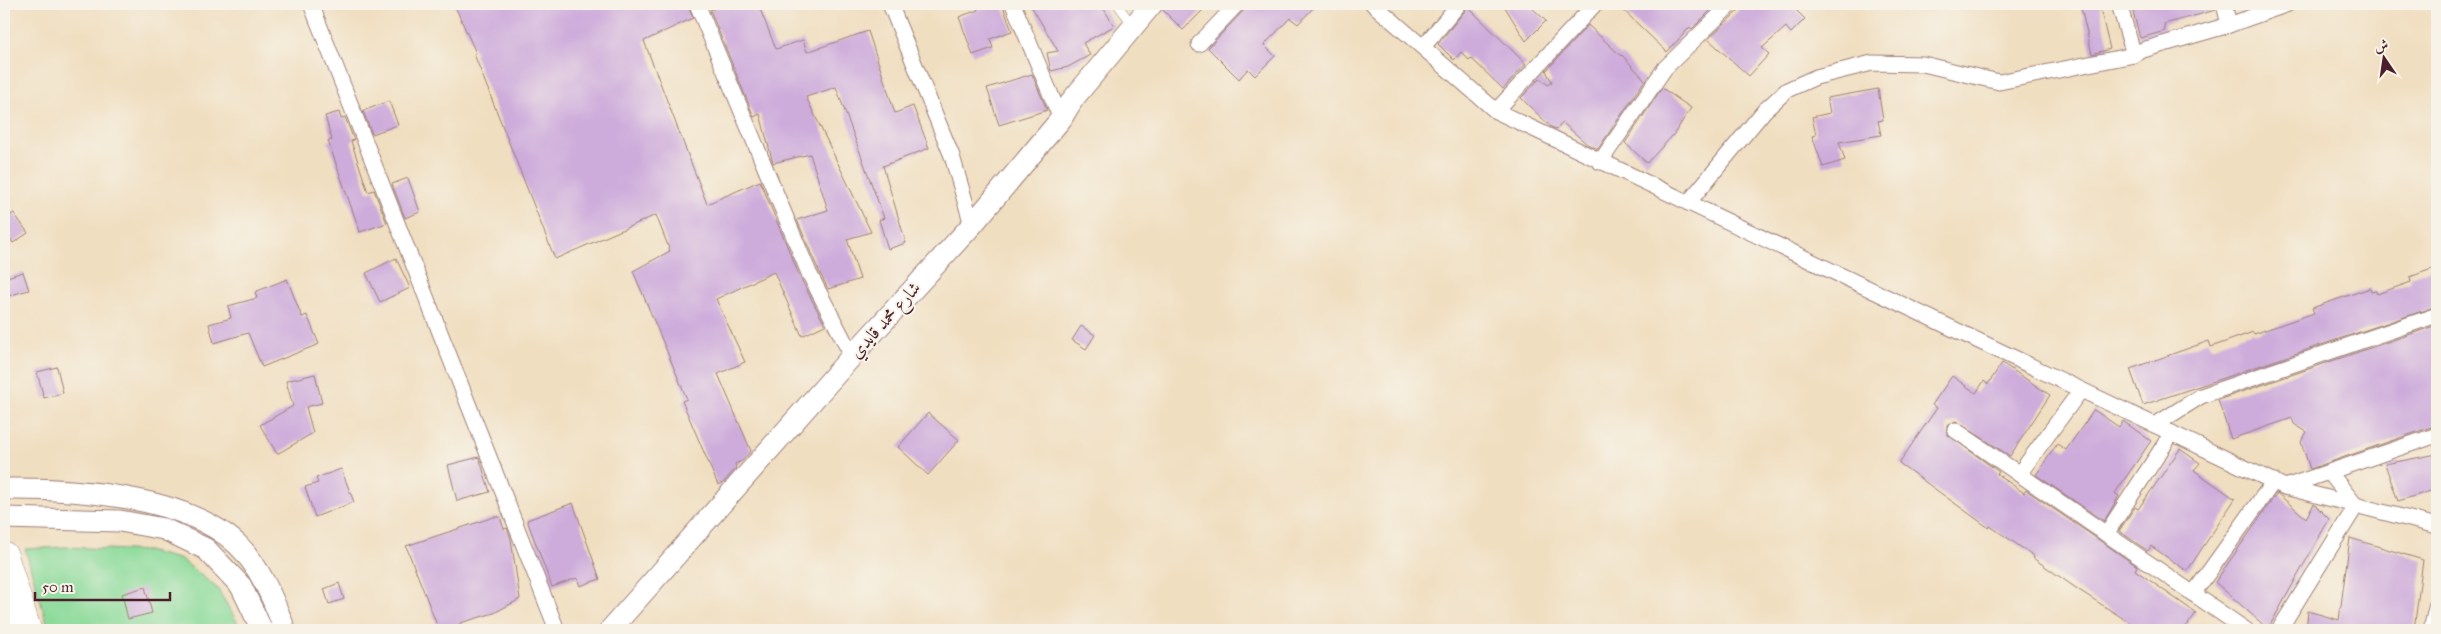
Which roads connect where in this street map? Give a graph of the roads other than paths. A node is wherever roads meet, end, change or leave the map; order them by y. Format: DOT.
graph roads {
  1 [pos="311,4"];
  2 [pos="697,4"];
  3 [pos="890,4"];
  4 [pos="1013,4"];
  5 [pos="1117,4"];
  6 [pos="1152,4"];
  7 [pos="1237,4"];
  8 [pos="1373,4"];
  9 [pos="1459,4"];
  10 [pos="1595,4"];
  11 [pos="1731,4"];
  12 [pos="2119,4"];
  13 [pos="2224,4"];
  14 [pos="2288,4"];
  15 [pos="2229,24"];
  16 [pos="1132,25"];
  17 [pos="1199,44"];
  18 [pos="1423,47"];
  19 [pos="2134,56"];
  20 [pos="1496,111"];
  21 [pos="1061,119"];
  22 [pos="1600,162"];
  23 [pos="1688,204"];
  24 [pos="972,225"];
  25 [pos="2437,315"];
  26 [pos="852,356"];
  27 [pos="2081,390"];
  28 [pos="2154,424"];
  29 [pos="1955,430"];
  30 [pos="2172,433"];
  31 [pos="2437,434"];
  32 [pos="2330,473"];
  33 [pos="2019,474"];
  34 [pos="2280,484"];
  35 [pos="4,489"];
  36 [pos="2356,506"];
  37 [pos="4,518"];
  38 [pos="2437,526"];
  39 [pos="2106,534"];
  40 [pos="4,556"];
  41 [pos="2193,594"];
  42 [pos="2437,604"];
  43 [pos="27,630"];
  44 [pos="262,630"];
  45 [pos="285,630"];
  46 [pos="557,630"];
  47 [pos="610,630"];
  48 [pos="2246,630"];
  49 [pos="2279,630"];
  50 [pos="2432,630"];
  1 -- 46 [label="street"];
  2 -- 26 [label="street"];
  3 -- 24 [label="street"];
  4 -- 21 [label="street"];
  5 -- 16 [label="lane"];
  6 -- 16 [label="main road, شارع محمد قايدي"];
  7 -- 17 [label="street"];
  8 -- 18 [label="street"];
  9 -- 18 [label="street"];
  10 -- 20 [label="street"];
  11 -- 22 [label="street"];
  12 -- 19 [label="street"];
  13 -- 15 [label="street"];
  14 -- 15 [label="street"];
  15 -- 19 [label="street"];
  16 -- 21 [label="main road, شارع محمد قايدي"];
  18 -- 20 [label="street"];
  19 -- 23 [label="street"];
  20 -- 22 [label="street"];
  21 -- 24 [label="main road, شارع محمد قايدي"];
  22 -- 23 [label="street"];
  23 -- 27 [label="street"];
  24 -- 26 [label="main road, شارع محمد قايدي"];
  25 -- 28 [label="street"];
  26 -- 47 [label="main road, شارع محمد قايدي"];
  27 -- 28 [label="street"];
  27 -- 33 [label="street"];
  28 -- 30 [label="street"];
  29 -- 33 [label="street"];
  30 -- 34 [label="street"];
  30 -- 39 [label="street"];
  31 -- 32 [label="street"];
  32 -- 34 [label="street"];
  32 -- 36 [label="street"];
  33 -- 39 [label="street"];
  34 -- 36 [label="street"];
  34 -- 41 [label="street"];
  35 -- 45 [label="main road"];
  36 -- 38 [label="street"];
  36 -- 49 [label="street"];
  37 -- 44 [label="main road"];
  39 -- 41 [label="street"];
  40 -- 43 [label="highway"];
  41 -- 48 [label="street"];
  42 -- 50 [label="street"];
}
